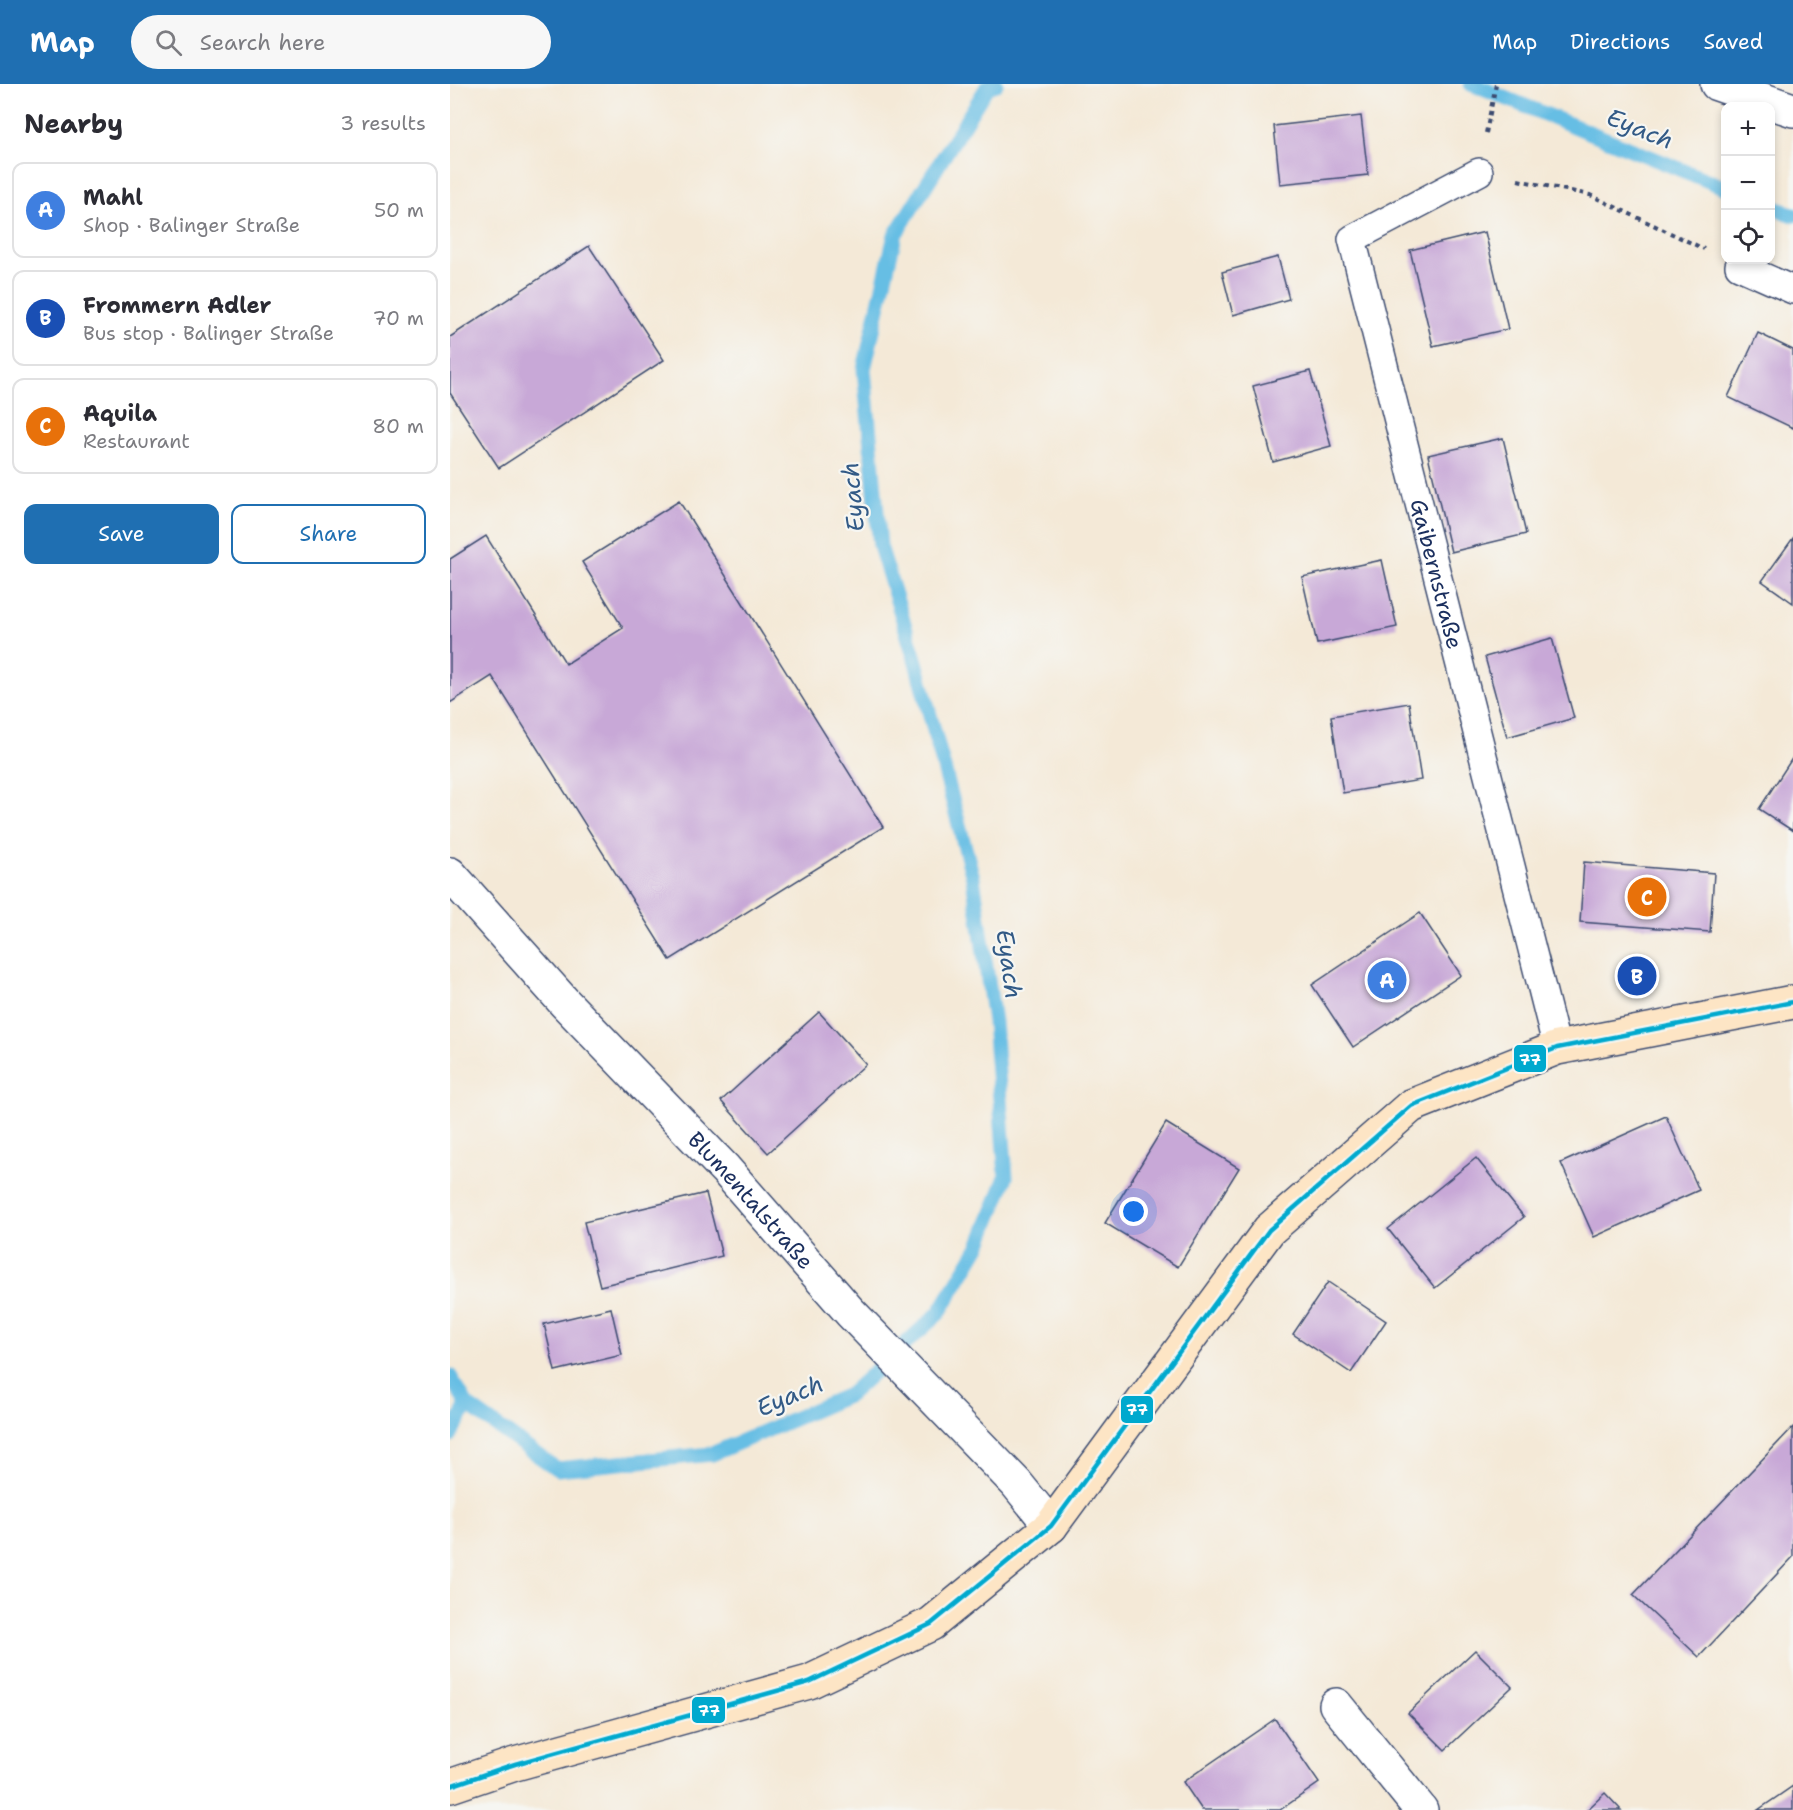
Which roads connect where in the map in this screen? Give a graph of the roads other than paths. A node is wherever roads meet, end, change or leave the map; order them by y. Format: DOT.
graph roads {
  1 [pos="1717,84"];
  2 [pos="1793,110"];
  3 [pos="1479,172"];
  4 [pos="1739,266"];
  5 [pos="1793,290"];
  6 [pos="450,874"];
  7 [pos="1793,1002"];
  8 [pos="1557,1048"];
  9 [pos="1052,1526"];
  10 [pos="1336,1705"];
  11 [pos="450,1786"];
  12 [pos="1421,1810"];
  1 -- 2 [label="street"];
  3 -- 8 [label="lane, Gaibernstraße"];
  4 -- 5 [label="lane"];
  6 -- 9 [label="street, Blumentalstraße"];
  7 -- 8 [label="main road"];
  8 -- 9 [label="main road"];
  9 -- 11 [label="main road"];
  10 -- 12 [label="street"];
}
